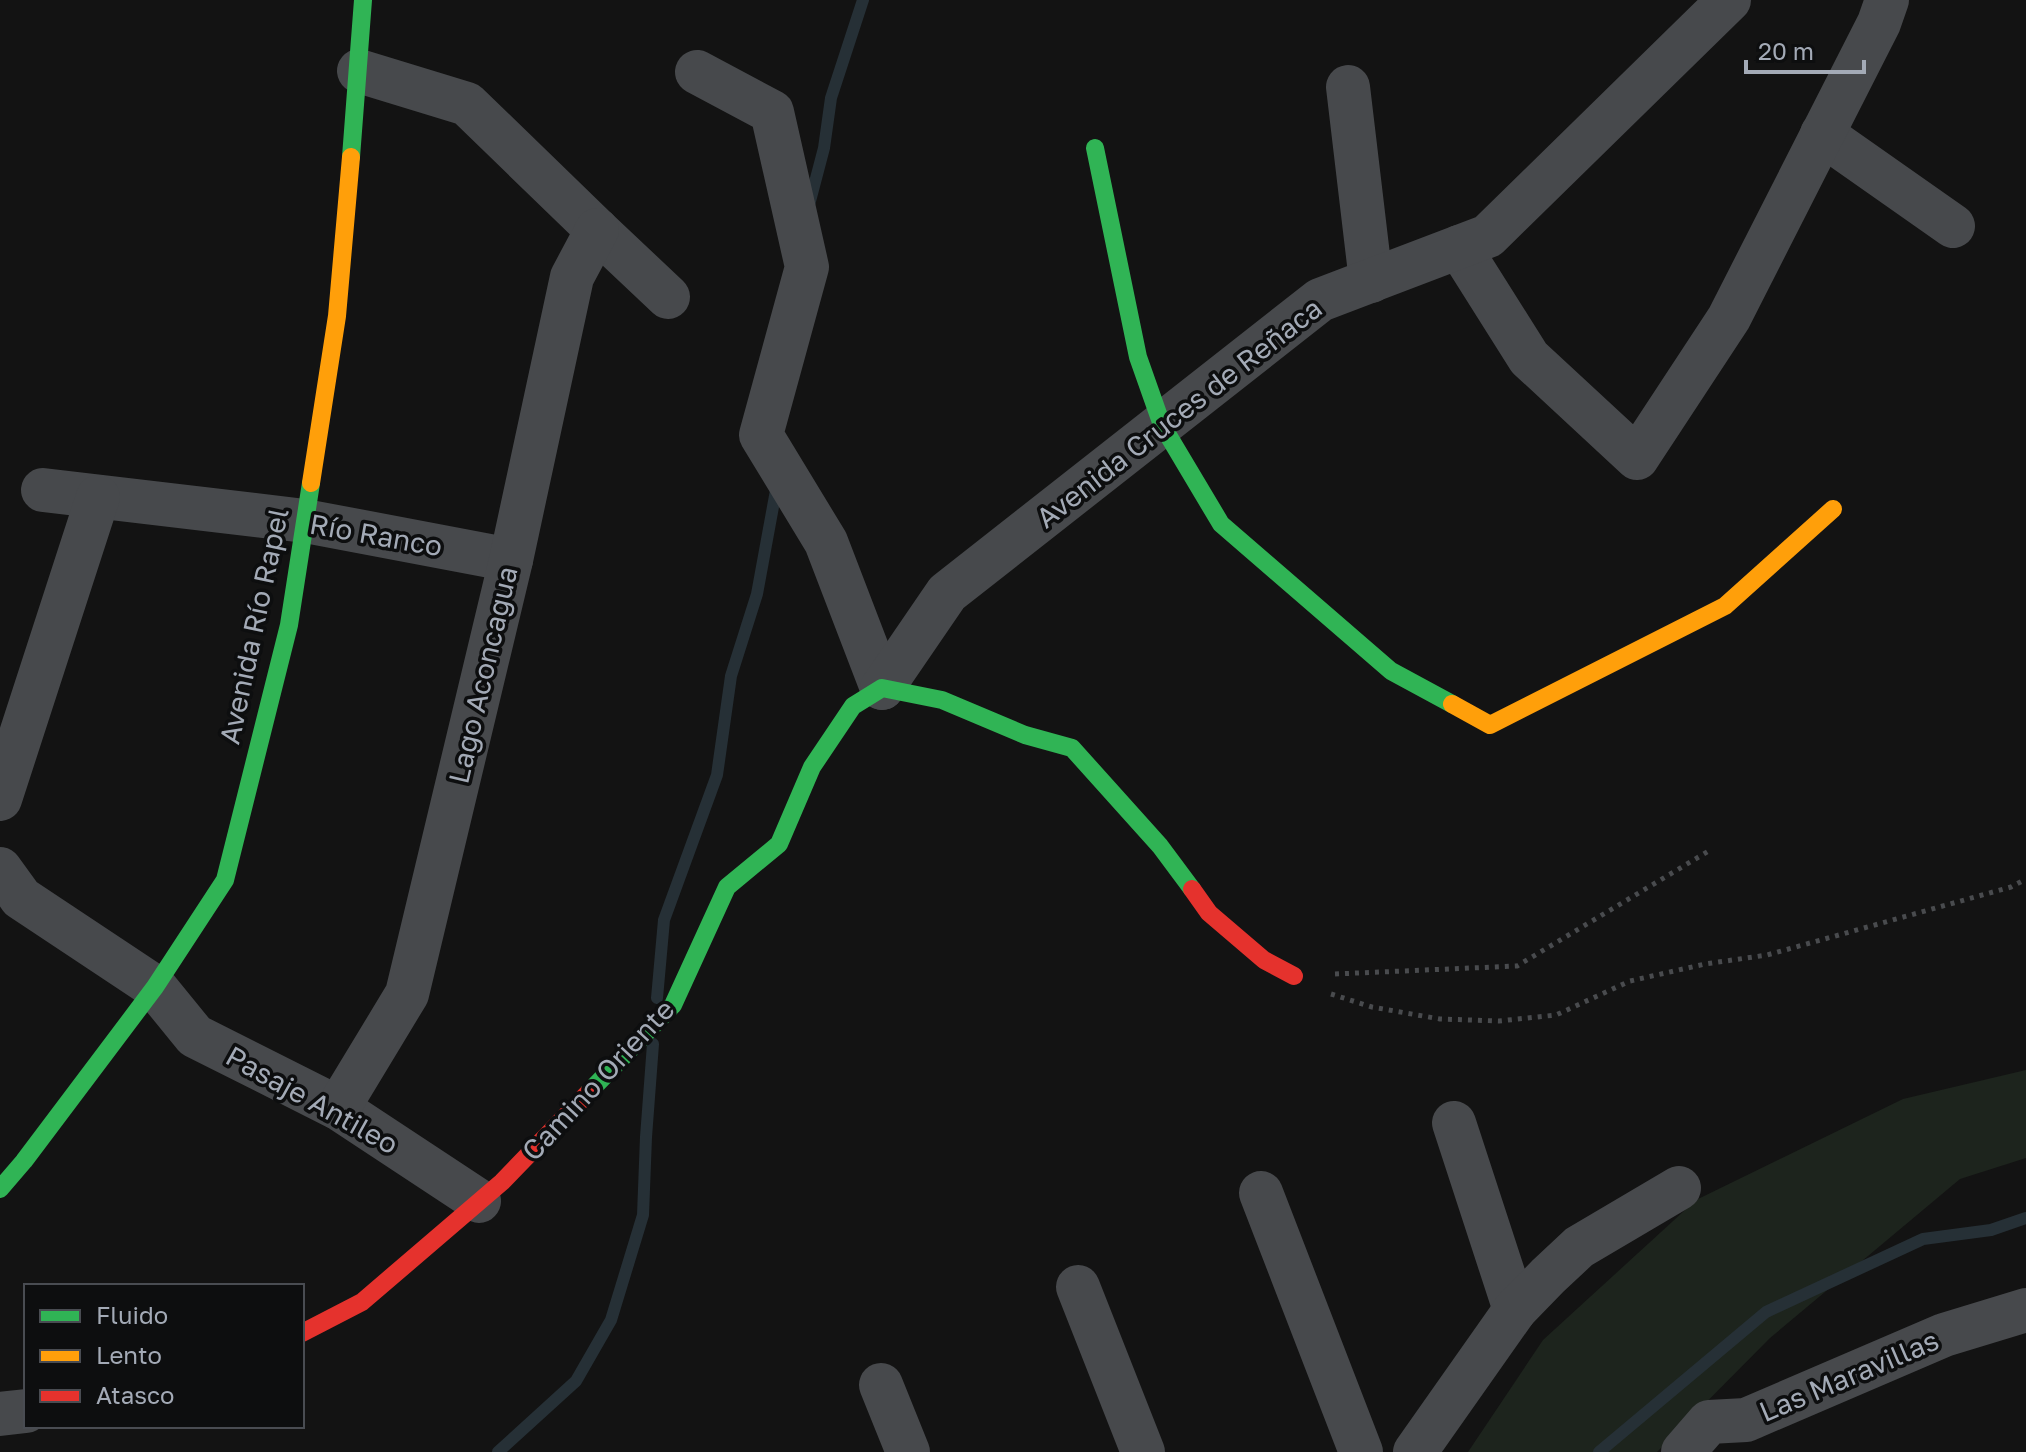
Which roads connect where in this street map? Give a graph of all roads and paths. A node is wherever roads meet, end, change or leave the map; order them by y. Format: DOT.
graph roads {
  1 [pos="363,0"];
  2 [pos="1729,0"];
  3 [pos="1887,0"];
  4 [pos="359,71"];
  5 [pos="697,72"];
  6 [pos="1348,87"];
  7 [pos="1822,134"];
  8 [pos="1095,148"];
  9 [pos="1953,226"];
  10 [pos="597,230"];
  11 [pos="1459,247"];
  12 [pos="1371,281"];
  13 [pos="668,297"];
  14 [pos="1162,425"];
  15 [pos="43,490"];
  16 [pos="98,497"];
  17 [pos="1833,509"];
  18 [pos="305,521"];
  19 [pos="511,560"];
  20 [pos="882,688"];
  21 [pos="0,799"];
  22 [pos="1712,849"];
  23 [pos="0,869"];
  24 [pos="2026,879"];
  25 [pos="1294,976"];
  26 [pos="155,987"];
  27 [pos="338,1108"];
  28 [pos="1454,1123"];
  29 [pos="1679,1188"];
  30 [pos="0,1189"];
  31 [pos="1261,1193"];
  32 [pos="479,1201"];
  33 [pos="1078,1287"];
  34 [pos="1515,1310"];
  35 [pos="2026,1310"];
  36 [pos="304,1332"];
  37 [pos="881,1385"];
  38 [pos="24,1411"];
  39 [pos="0,1414"];
  40 [pos="1751,1436"];
  41 [pos="908,1452"];
  42 [pos="1143,1452"];
  43 [pos="1361,1452"];
  44 [pos="1415,1452"];
  45 [pos="1683,1452"];
  1 -- 4 [label="street, Avenida Río Rapel"];
  2 -- 11 [label="street, Avenida Cruces de Reñaca"];
  3 -- 7 [label="street"];
  4 -- 10 [label="street"];
  4 -- 18 [label="street, Avenida Río Rapel"];
  5 -- 20 [label="street"];
  6 -- 12 [label="street"];
  7 -- 9 [label="street"];
  7 -- 11 [label="street"];
  8 -- 14 [label="street"];
  10 -- 13 [label="street"];
  10 -- 19 [label="street, Lago Aconcagua"];
  11 -- 12 [label="street, Avenida Cruces de Reñaca"];
  12 -- 14 [label="street, Avenida Cruces de Reñaca"];
  14 -- 17 [label="street"];
  14 -- 20 [label="street, Avenida Cruces de Reñaca"];
  15 -- 16 [label="street, Río Ranco"];
  16 -- 18 [label="street, Río Ranco"];
  16 -- 21 [label="street"];
  18 -- 19 [label="street, Río Ranco"];
  18 -- 26 [label="street, Avenida Río Rapel"];
  19 -- 27 [label="street, Lago Aconcagua"];
  20 -- 25 [label="street"];
  20 -- 32 [label="street, Camino Oriente"];
  22 -- 25 [label="path"];
  23 -- 26 [label="street, Pasaje Antileo"];
  24 -- 25 [label="path"];
  26 -- 27 [label="street, Pasaje Antileo"];
  26 -- 30 [label="street, Avenida Río Rapel"];
  27 -- 32 [label="street, Pasaje Antileo"];
  28 -- 34 [label="street"];
  29 -- 34 [label="street"];
  31 -- 43 [label="street"];
  32 -- 36 [label="street, Camino Oriente"];
  33 -- 42 [label="street"];
  34 -- 44 [label="street"];
  35 -- 40 [label="street, Las Maravillas"];
  37 -- 41 [label="street"];
  38 -- 39 [label="street"];
  40 -- 45 [label="street, Las Maravillas"];
}
